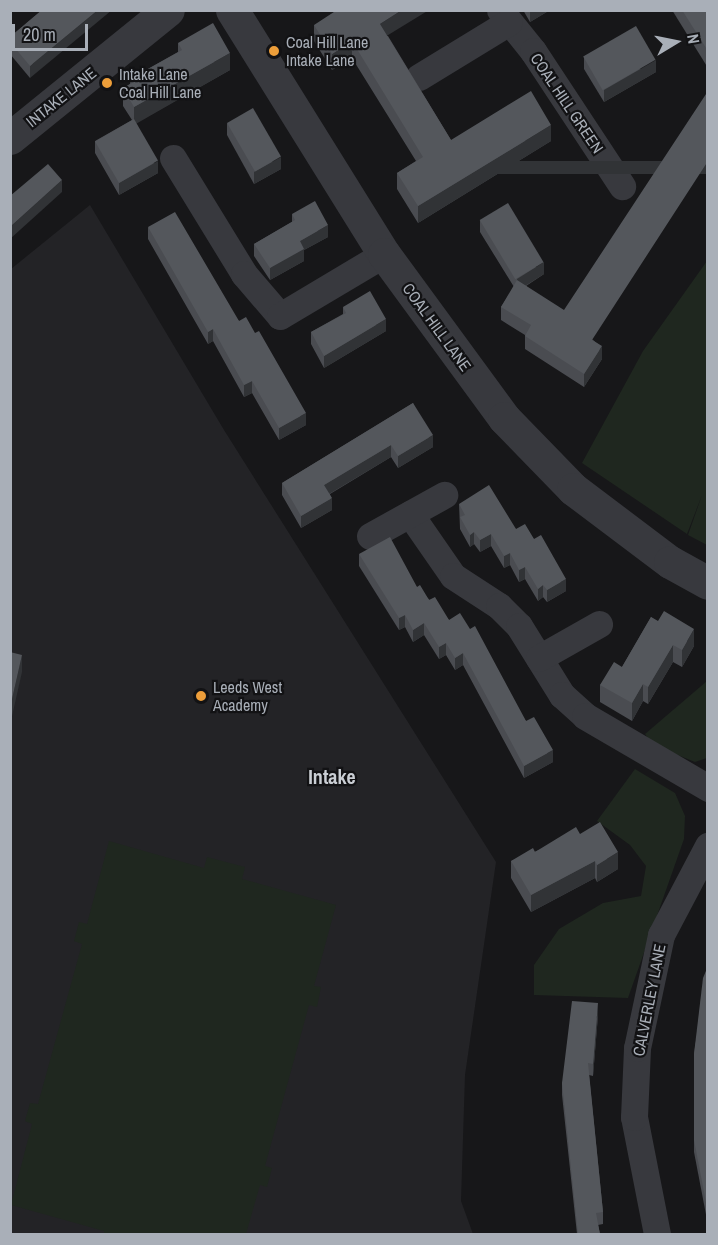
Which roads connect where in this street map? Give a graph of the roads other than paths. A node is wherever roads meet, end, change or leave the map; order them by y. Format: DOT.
graph roads {
  1 [pos="168,10"];
  2 [pos="232,10"];
  3 [pos="504,16"];
  4 [pos="419,77"];
  5 [pos="10,138"];
  6 [pos="173,158"];
  7 [pos="622,186"];
  8 [pos="384,254"];
  9 [pos="444,495"];
  10 [pos="410,514"];
  11 [pos="370,536"];
  12 [pos="708,583"];
  13 [pos="599,624"];
  14 [pos="539,658"];
  15 [pos="708,788"];
  16 [pos="708,846"];
  17 [pos="657,1234"];
  1 -- 5 [label="street, INTAKE LANE"];
  2 -- 8 [label="street, COAL HILL LANE"];
  3 -- 4 [label="street, COAL HILL GREEN"];
  3 -- 7 [label="street, COAL HILL GREEN"];
  6 -- 8 [label="street"];
  8 -- 12 [label="street, COAL HILL LANE"];
  9 -- 10 [label="street"];
  10 -- 11 [label="street"];
  10 -- 14 [label="street"];
  13 -- 14 [label="street"];
  14 -- 15 [label="street"];
  16 -- 17 [label="street, CALVERLEY LANE"];
}
